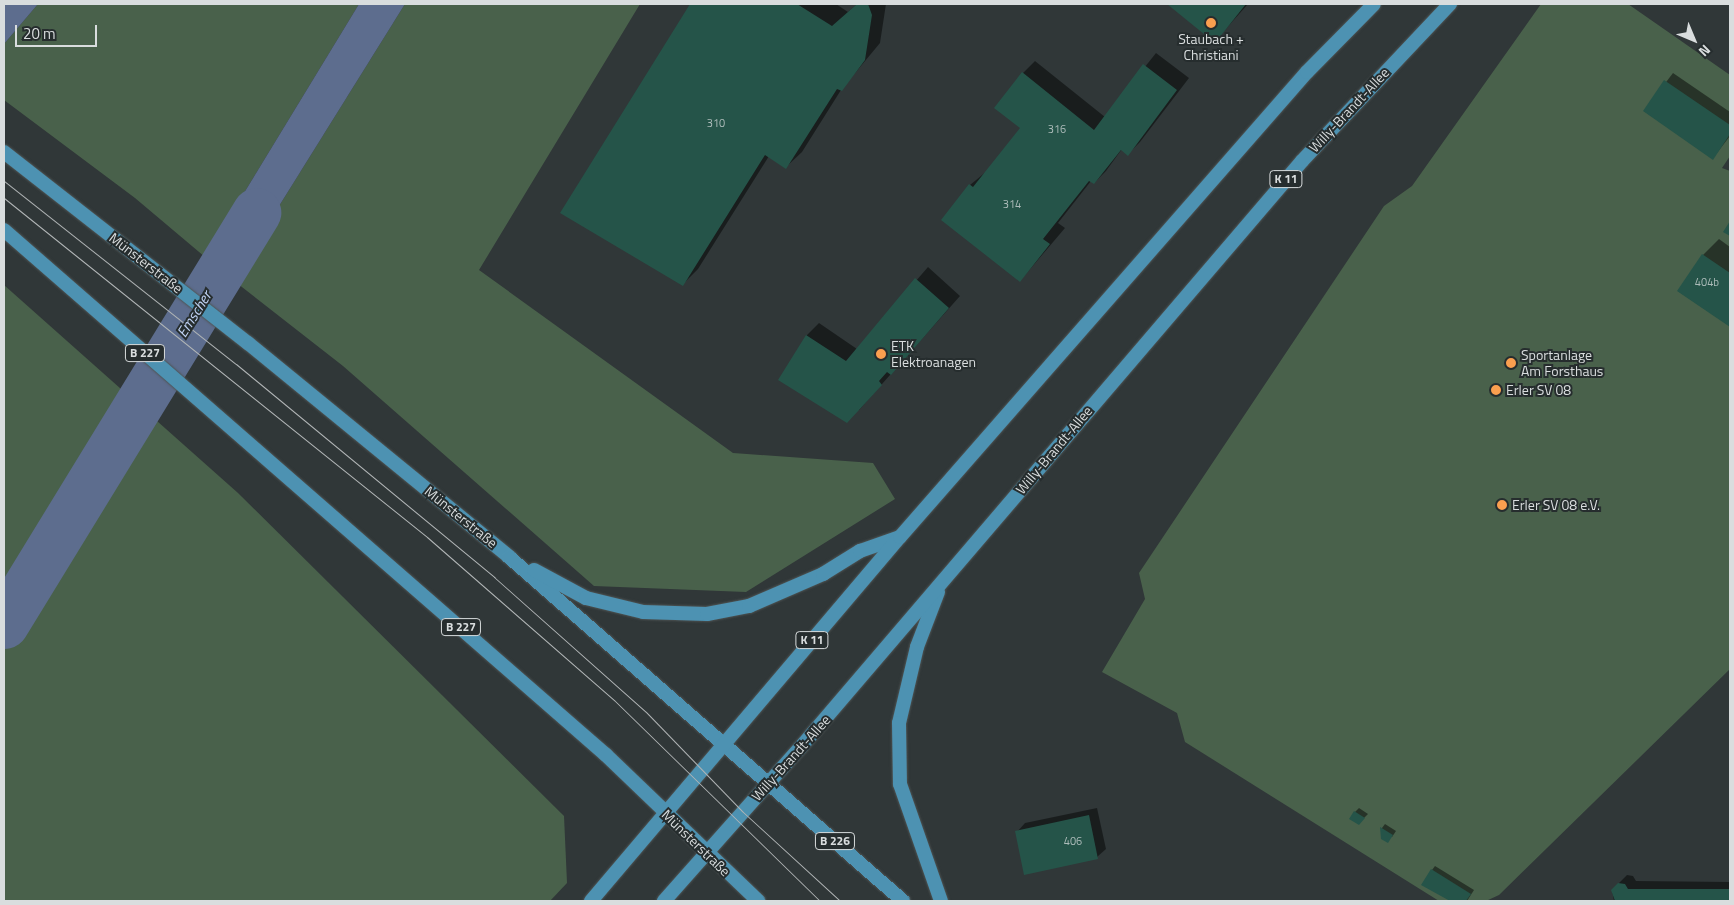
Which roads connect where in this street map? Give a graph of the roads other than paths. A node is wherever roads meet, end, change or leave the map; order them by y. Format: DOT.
graph roads {
  1 [pos="1374,4"];
  2 [pos="1450,4"];
  3 [pos="4,152"];
  4 [pos="4,230"];
  5 [pos="900,537"];
  6 [pos="509,557"];
  7 [pos="940,584"];
  8 [pos="724,744"];
  9 [pos="768,781"];
  10 [pos="666,815"];
  11 [pos="706,854"];
  12 [pos="591,901"];
  13 [pos="664,901"];
  14 [pos="758,901"];
  15 [pos="903,901"];
  16 [pos="941,901"];
  1 -- 5 [label="main road, K 11"];
  2 -- 7 [label="main road, Willy-Brandt-Allee / K 11"];
  3 -- 6 [label="main road, Münsterstraße"];
  4 -- 10 [label="main road, Münsterstraße / B 227"];
  5 -- 6 [label="main road"];
  5 -- 8 [label="main road, K 11"];
  6 -- 8 [label="main road, Münsterstraße"];
  7 -- 9 [label="main road, Willy-Brandt-Allee / K 11"];
  7 -- 16 [label="main road"];
  8 -- 9 [label="main road, Münsterstraße / B 226"];
  8 -- 10 [label="main road"];
  9 -- 11 [label="main road, Willy-Brandt-Allee"];
  9 -- 15 [label="main road, Münsterstraße / B 226"];
  10 -- 11 [label="main road, Münsterstraße"];
  10 -- 12 [label="main road"];
  11 -- 13 [label="main road, Willy-Brandt-Allee"];
  11 -- 14 [label="main road, Münsterstraße"];
}
